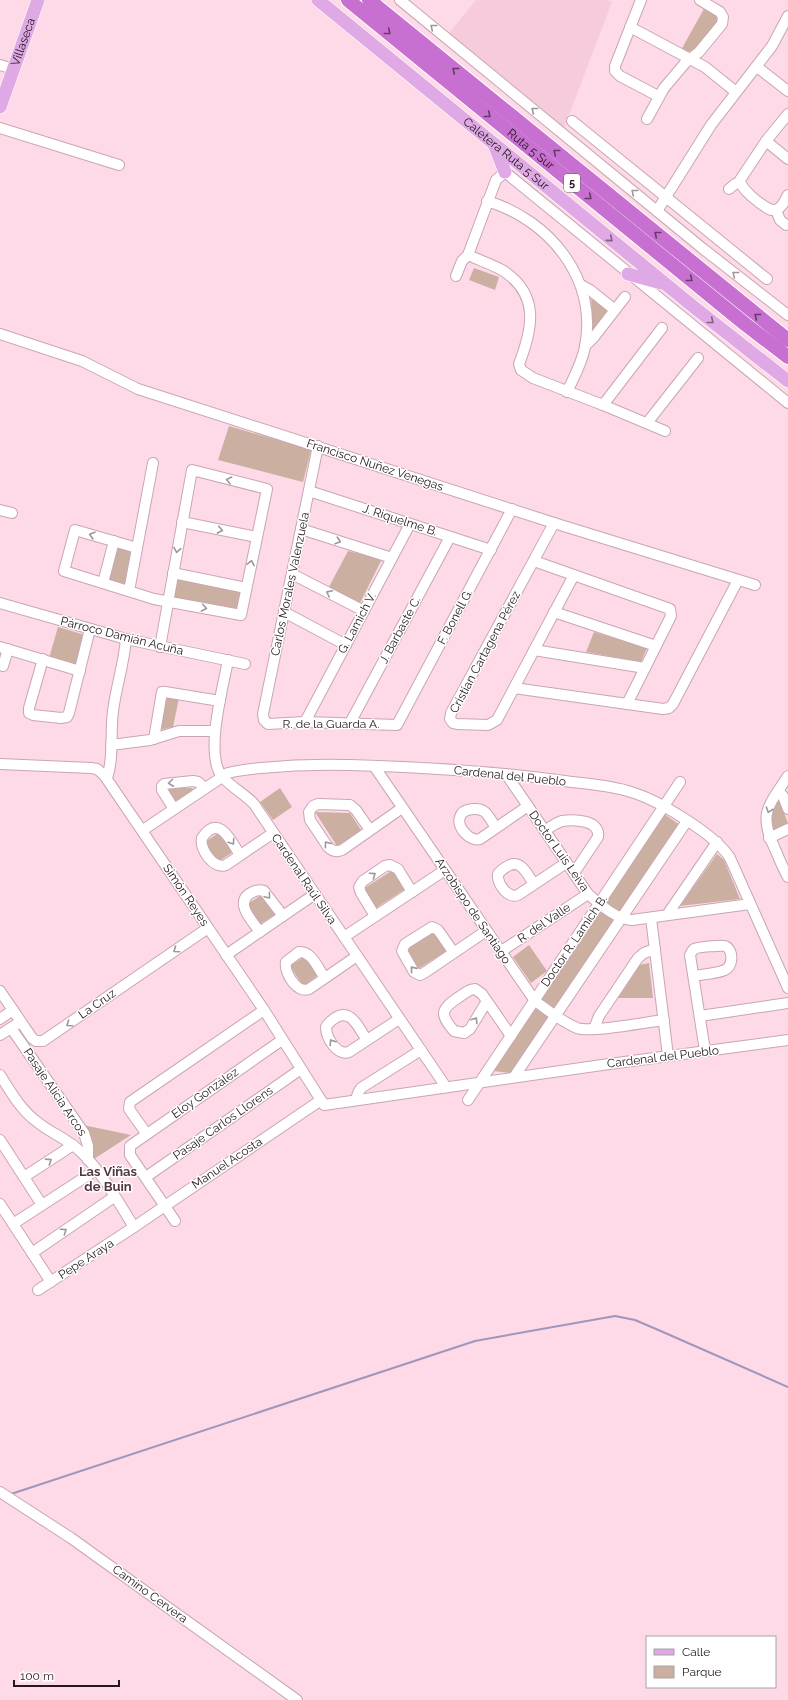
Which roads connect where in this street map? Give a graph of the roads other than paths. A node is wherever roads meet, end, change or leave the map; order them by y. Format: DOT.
graph roads {
  1 [pos="38,0"];
  2 [pos="318,0"];
  3 [pos="348,0"];
  4 [pos="369,0"];
  5 [pos="400,0"];
  6 [pos="641,0"];
  7 [pos="700,0"];
  8 [pos="788,16"];
  9 [pos="630,27"];
  10 [pos="692,59"];
  11 [pos="0,65"];
  12 [pos="757,67"];
  13 [pos="13,69"];
  14 [pos="788,91"];
  15 [pos="736,92"];
  16 [pos="658,96"];
  17 [pos="0,107"];
  18 [pos="788,114"];
  19 [pos="647,119"];
  20 [pos="572,121"];
  21 [pos="0,128"];
  22 [pos="766,141"];
  23 [pos="494,142"];
  24 [pos="788,159"];
  25 [pos="119,165"];
  26 [pos="505,172"];
  27 [pos="740,182"];
  28 [pos="729,189"];
  29 [pos="788,195"];
  30 [pos="666,197"];
  31 [pos="487,201"];
  32 [pos="776,210"];
  33 [pos="657,211"];
  34 [pos="786,225"];
  35 [pos="468,255"];
  36 [pos="628,274"];
  37 [pos="456,276"];
  38 [pos="767,279"];
  39 [pos="665,284"];
  40 [pos="581,285"];
  41 [pos="625,297"];
  42 [pos="615,310"];
  43 [pos="788,316"];
  44 [pos="662,328"];
  45 [pos="0,334"];
  46 [pos="788,340"];
  47 [pos="585,346"];
  48 [pos="788,357"];
  49 [pos="698,358"];
  50 [pos="788,381"];
  51 [pos="567,392"];
  52 [pos="788,403"];
  53 [pos="603,405"];
  54 [pos="647,422"];
  55 [pos="665,431"];
  56 [pos="318,446"];
  57 [pos="153,463"];
  58 [pos="309,491"];
  59 [pos="512,509"];
  60 [pos="0,510"];
  61 [pos="12,513"];
  62 [pos="182,522"];
  63 [pos="554,523"];
  64 [pos="410,524"];
  65 [pos="301,529"];
  66 [pos="450,536"];
  67 [pos="257,537"];
  68 [pos="114,541"];
  69 [pos="137,548"];
  70 [pos="491,550"];
  71 [pos="392,558"];
  72 [pos="534,561"];
  73 [pos="173,573"];
  74 [pos="292,574"];
  75 [pos="574,575"];
  76 [pos="738,580"];
  77 [pos="103,583"];
  78 [pos="755,585"];
  79 [pos="246,588"];
  80 [pos="129,591"];
  81 [pos="168,602"];
  82 [pos="0,603"];
  83 [pos="364,611"];
  84 [pos="284,612"];
  85 [pos="554,612"];
  86 [pos="90,629"];
  87 [pos="126,639"];
  88 [pos="346,645"];
  89 [pos="160,646"];
  90 [pos="656,646"];
  91 [pos="4,648"];
  92 [pos="534,650"];
  93 [pos="43,659"];
  94 [pos="228,660"];
  95 [pos="245,664"];
  96 [pos="3,666"];
  97 [pos="645,668"];
  98 [pos="80,671"];
  99 [pos="514,688"];
  100 [pos="220,701"];
  101 [pos="627,704"];
  102 [pos="266,722"];
  103 [pos="305,722"];
  104 [pos="350,723"];
  105 [pos="397,725"];
  106 [pos="215,731"];
  107 [pos="154,739"];
  108 [pos="111,745"];
  109 [pos="0,764"];
  110 [pos="374,766"];
  111 [pos="506,774"];
  112 [pos="222,776"];
  113 [pos="788,776"];
  114 [pos="107,778"];
  115 [pos="680,782"];
  116 [pos="205,788"];
  117 [pos="778,791"];
  118 [pos="528,806"];
  119 [pos="664,807"];
  120 [pos="402,808"];
  121 [pos="788,808"];
  122 [pos="174,809"];
  123 [pos="687,821"];
  124 [pos="496,828"];
  125 [pos="788,829"];
  126 [pos="142,830"];
  127 [pos="370,830"];
  128 [pos="545,831"];
  129 [pos="273,832"];
  130 [pos="769,838"];
  131 [pos="718,842"];
  132 [pos="240,855"];
  133 [pos="566,863"];
  134 [pos="445,870"];
  135 [pos="574,873"];
  136 [pos="788,877"];
  137 [pos="534,884"];
  138 [pos="412,892"];
  139 [pos="315,894"];
  140 [pos="588,894"];
  141 [pos="600,904"];
  142 [pos="750,904"];
  143 [pos="282,916"];
  144 [pos="376,916"];
  145 [pos="667,916"];
  146 [pos="622,918"];
  147 [pos="651,918"];
  148 [pos="208,928"];
  149 [pos="486,931"];
  150 [pos="260,932"];
  151 [pos="344,937"];
  152 [pos="655,949"];
  153 [pos="500,952"];
  154 [pos="454,953"];
  155 [pos="226,955"];
  156 [pos="357,956"];
  157 [pos="694,976"];
  158 [pos="324,978"];
  159 [pos="788,988"];
  160 [pos="0,991"];
  161 [pos="487,1001"];
  162 [pos="535,1001"];
  163 [pos="788,1004"];
  164 [pos="13,1010"];
  165 [pos="264,1010"];
  166 [pos="555,1016"];
  167 [pos="700,1016"];
  168 [pos="399,1018"];
  169 [pos="0,1019"];
  170 [pos="664,1020"];
  171 [pos="21,1021"];
  172 [pos="11,1028"];
  173 [pos="594,1029"];
  174 [pos="0,1035"];
  175 [pos="511,1036"];
  176 [pos="282,1040"];
  177 [pos="367,1040"];
  178 [pos="788,1040"];
  179 [pos="420,1050"];
  180 [pos="705,1051"];
  181 [pos="668,1056"];
  182 [pos="301,1069"];
  183 [pos="0,1075"];
  184 [pos="514,1077"];
  185 [pos="481,1082"];
  186 [pos="446,1087"];
  187 [pos="356,1100"];
  188 [pos="468,1100"];
  189 [pos="322,1102"];
  190 [pos="146,1133"];
  191 [pos="0,1140"];
  192 [pos="73,1145"];
  193 [pos="88,1160"];
  194 [pos="96,1170"];
  195 [pos="24,1177"];
  196 [pos="146,1177"];
  197 [pos="114,1198"];
  198 [pos="0,1204"];
  199 [pos="42,1205"];
  200 [pos="165,1206"];
  201 [pos="175,1221"];
  202 [pos="13,1224"];
  203 [pos="134,1227"];
  204 [pos="32,1252"];
  205 [pos="51,1282"];
  206 [pos="38,1290"];
  207 [pos="4,1495"];
  208 [pos="297,1700"];
  1 -- 13 [label="main road, Villaseca"];
  2 -- 23 [label="main road, Caletera Ruta 5 Sur"];
  3 -- 48 [label="highway, Ruta 5 Sur / 5, one-way"];
  46 -- 4 [label="highway, Ruta 5 Sur / 5, one-way"];
  33 -- 5 [label="street, one-way"];
  6 -- 9 [label="street"];
  7 -- 10 [label="street"];
  8 -- 12 [label="street"];
  9 -- 10 [label="street"];
  9 -- 16 [label="street"];
  10 -- 15 [label="street"];
  10 -- 16 [label="street"];
  11 -- 13 [label="street"];
  12 -- 14 [label="street"];
  12 -- 15 [label="street"];
  13 -- 17 [label="main road, Villaseca"];
  15 -- 30 [label="street"];
  16 -- 19 [label="street"];
  18 -- 22 [label="street"];
  20 -- 30 [label="street"];
  21 -- 25 [label="street"];
  22 -- 24 [label="street"];
  22 -- 27 [label="street"];
  23 -- 26 [label="main road"];
  23 -- 39 [label="main road, Caletera Ruta 5 Sur, one-way"];
  26 -- 31 [label="street"];
  26 -- 36 [label="street"];
  27 -- 28 [label="street"];
  27 -- 32 [label="street"];
  29 -- 32 [label="street"];
  30 -- 33 [label="street"];
  30 -- 38 [label="street"];
  31 -- 35 [label="street"];
  31 -- 40 [label="street"];
  32 -- 34 [label="street"];
  43 -- 33 [label="street, one-way"];
  35 -- 37 [label="street"];
  35 -- 51 [label="street"];
  36 -- 39 [label="main road"];
  36 -- 52 [label="street"];
  39 -- 50 [label="main road, Caletera Ruta 5 Sur, one-way"];
  40 -- 42 [label="street"];
  40 -- 47 [label="street"];
  41 -- 42 [label="street"];
  42 -- 47 [label="street"];
  44 -- 53 [label="street"];
  45 -- 56 [label="street, Francisco Nuñez Venegas"];
  47 -- 51 [label="street"];
  49 -- 54 [label="street"];
  51 -- 53 [label="street"];
  53 -- 54 [label="street"];
  54 -- 55 [label="street"];
  56 -- 58 [label="street, Carlos Morales Valenzuela"];
  56 -- 59 [label="street, Francisco Nuñez Venegas"];
  57 -- 69 [label="street"];
  58 -- 64 [label="street, J. Riquelme B."];
  58 -- 65 [label="street, Carlos Morales Valenzuela"];
  59 -- 63 [label="street, Francisco Nuñez Venegas"];
  59 -- 70 [label="street, F. Bonell G."];
  60 -- 61 [label="street"];
  62 -- 67 [label="street, one-way"];
  67 -- 62 [label="street, one-way"];
  62 -- 73 [label="street, one-way"];
  63 -- 72 [label="street, Cristian Cartagena Pérez"];
  63 -- 76 [label="street, Francisco Nuñez Venegas"];
  64 -- 66 [label="street, J. Riquelme B."];
  64 -- 71 [label="street, G. Lamich V."];
  65 -- 71 [label="street, one-way"];
  65 -- 74 [label="street, Carlos Morales Valenzuela"];
  66 -- 70 [label="street, J. Riquelme B."];
  66 -- 104 [label="street, J. Barbaste C."];
  79 -- 67 [label="street, one-way"];
  68 -- 69 [label="street"];
  68 -- 77 [label="street"];
  68 -- 77 [label="street, one-way"];
  69 -- 80 [label="street"];
  70 -- 105 [label="street, F. Bonell G."];
  71 -- 83 [label="street, G. Lamich V."];
  72 -- 75 [label="street"];
  72 -- 99 [label="street, Cristian Cartagena Pérez"];
  73 -- 79 [label="street"];
  73 -- 81 [label="street"];
  83 -- 74 [label="street, one-way"];
  74 -- 84 [label="street, Carlos Morales Valenzuela"];
  75 -- 85 [label="street, Cristian Cartagena Pérez"];
  75 -- 90 [label="street"];
  76 -- 78 [label="street, Francisco Nuñez Venegas"];
  76 -- 101 [label="street"];
  77 -- 80 [label="street"];
  81 -- 79 [label="street, one-way"];
  80 -- 81 [label="street"];
  81 -- 89 [label="street"];
  82 -- 86 [label="street, Párroco Damián Acuña"];
  83 -- 88 [label="street, G. Lamich V."];
  84 -- 88 [label="street"];
  84 -- 102 [label="street, Carlos Morales Valenzuela"];
  85 -- 90 [label="street"];
  85 -- 92 [label="street, Cristian Cartagena Pérez"];
  86 -- 87 [label="street, Párroco Damián Acuña"];
  86 -- 98 [label="street"];
  87 -- 89 [label="street, Párroco Damián Acuña"];
  87 -- 108 [label="street"];
  88 -- 103 [label="street, G. Lamich V."];
  89 -- 94 [label="street, Párroco Damián Acuña"];
  90 -- 97 [label="street"];
  91 -- 93 [label="street"];
  91 -- 96 [label="street"];
  92 -- 97 [label="street"];
  92 -- 99 [label="street, Cristian Cartagena Pérez"];
  93 -- 98 [label="street"];
  93 -- 98 [label="street"];
  94 -- 95 [label="street, Párroco Damián Acuña"];
  94 -- 100 [label="street, Cardenal Raúl Silva"];
  97 -- 101 [label="street"];
  99 -- 101 [label="street"];
  100 -- 106 [label="street, Cardenal Raúl Silva"];
  100 -- 107 [label="street"];
  102 -- 103 [label="street, R. de la Guarda A."];
  103 -- 104 [label="street, R. de la Guarda A."];
  104 -- 105 [label="street, R. de la Guarda A."];
  106 -- 107 [label="street"];
  106 -- 112 [label="street, Cardenal Raúl Silva"];
  107 -- 108 [label="street"];
  108 -- 114 [label="street"];
  109 -- 114 [label="street, Simón Reyes"];
  110 -- 111 [label="street, Cardenal del Pueblo"];
  110 -- 112 [label="street, Cardenal del Pueblo"];
  110 -- 120 [label="street, Arzobispo de Santiago"];
  111 -- 118 [label="street, Doctor Luis Leiva"];
  111 -- 119 [label="street, Cardenal del Pueblo"];
  112 -- 116 [label="street, Cardenal del Pueblo"];
  112 -- 129 [label="street, Cardenal Raúl Silva"];
  113 -- 117 [label="street"];
  114 -- 126 [label="street, Simón Reyes"];
  115 -- 119 [label="street, Doctor R. Lamich B."];
  116 -- 122 [label="street, Cardenal del Pueblo"];
  116 -- 122 [label="street, one-way"];
  117 -- 121 [label="street"];
  117 -- 130 [label="street, one-way"];
  118 -- 124 [label="street"];
  118 -- 128 [label="street, Doctor Luis Leiva"];
  119 -- 123 [label="street, Cardenal del Pueblo"];
  119 -- 141 [label="street, Doctor R. Lamich B."];
  120 -- 127 [label="street"];
  120 -- 134 [label="street, Arzobispo de Santiago"];
  122 -- 126 [label="street, Cardenal del Pueblo"];
  123 -- 131 [label="street, Cardenal del Pueblo"];
  123 -- 146 [label="street"];
  125 -- 130 [label="street"];
  126 -- 148 [label="street, Simón Reyes"];
  127 -- 127 [label="street, one-way"];
  128 -- 133 [label="street, Doctor Luis Leiva"];
  128 -- 135 [label="street"];
  129 -- 132 [label="street"];
  129 -- 139 [label="street, Cardenal Raúl Silva"];
  130 -- 136 [label="street"];
  131 -- 142 [label="street, Cardenal del Pueblo"];
  131 -- 145 [label="street"];
  133 -- 135 [label="street, Doctor Luis Leiva"];
  133 -- 137 [label="street"];
  134 -- 138 [label="street"];
  134 -- 149 [label="street, Arzobispo de Santiago"];
  135 -- 140 [label="street, Doctor Luis Leiva"];
  138 -- 144 [label="street"];
  144 -- 138 [label="street, one-way"];
  139 -- 143 [label="street"];
  139 -- 151 [label="street, Cardenal Raúl Silva"];
  140 -- 141 [label="street, Doctor Luis Leiva"];
  140 -- 153 [label="street, R. del Valle"];
  141 -- 146 [label="street, Doctor Luis Leiva"];
  141 -- 162 [label="street, Doctor R. Lamich B."];
  142 -- 145 [label="street"];
  142 -- 159 [label="street, Cardenal del Pueblo"];
  143 -- 150 [label="street"];
  150 -- 143 [label="street, one-way"];
  144 -- 151 [label="street"];
  145 -- 147 [label="street"];
  146 -- 147 [label="street"];
  146 -- 166 [label="street"];
  147 -- 152 [label="street"];
  148 -- 155 [label="street, Simón Reyes"];
  148 -- 171 [label="street, La Cruz, one-way"];
  149 -- 153 [label="street, Arzobispo de Santiago"];
  149 -- 154 [label="street"];
  150 -- 155 [label="street"];
  151 -- 156 [label="street, Cardenal Raúl Silva"];
  152 -- 170 [label="street"];
  152 -- 173 [label="street"];
  153 -- 162 [label="street, Arzobispo de Santiago"];
  154 -- 154 [label="street, one-way"];
  155 -- 165 [label="street, Simón Reyes"];
  156 -- 158 [label="street"];
  156 -- 168 [label="street, Cardenal Raúl Silva"];
  157 -- 167 [label="street"];
  160 -- 164 [label="street, La Cruz"];
  161 -- 161 [label="street, one-way"];
  161 -- 175 [label="street"];
  162 -- 166 [label="street, Arzobispo de Santiago"];
  162 -- 175 [label="street, Doctor R. Lamich B."];
  163 -- 167 [label="street"];
  164 -- 169 [label="street"];
  164 -- 171 [label="street, La Cruz"];
  165 -- 176 [label="street, Simón Reyes"];
  165 -- 190 [label="street"];
  166 -- 173 [label="street, Arzobispo de Santiago"];
  166 -- 184 [label="street"];
  167 -- 180 [label="street"];
  168 -- 177 [label="street"];
  168 -- 179 [label="street, Cardenal Raúl Silva"];
  170 -- 173 [label="street, Arzobispo de Santiago"];
  170 -- 181 [label="street"];
  171 -- 172 [label="street"];
  172 -- 174 [label="street"];
  172 -- 193 [label="street, Pasaje Alicia Arcos"];
  175 -- 185 [label="street, Doctor R. Lamich B."];
  176 -- 182 [label="street, Simón Reyes"];
  176 -- 190 [label="street, Eloy González"];
  178 -- 180 [label="street, Cardenal del Pueblo"];
  179 -- 186 [label="street, Cardenal Raúl Silva"];
  179 -- 187 [label="street"];
  180 -- 181 [label="street, Cardenal del Pueblo"];
  181 -- 184 [label="street, Cardenal del Pueblo"];
  182 -- 189 [label="street, Simón Reyes"];
  182 -- 196 [label="street, Pasaje Carlos Llorens"];
  183 -- 192 [label="street"];
  184 -- 185 [label="street, Cardenal del Pueblo"];
  185 -- 186 [label="street, Cardenal del Pueblo"];
  185 -- 188 [label="street, Doctor R. Lamich B."];
  186 -- 187 [label="street, Cardenal del Pueblo"];
  187 -- 189 [label="street, Cardenal del Pueblo"];
  189 -- 200 [label="street, Manuel Acosta"];
  190 -- 196 [label="street, Eloy González"];
  191 -- 195 [label="street"];
  192 -- 193 [label="street"];
  195 -- 192 [label="street, one-way"];
  193 -- 194 [label="street"];
  194 -- 197 [label="street"];
  194 -- 199 [label="street"];
  195 -- 199 [label="street"];
  196 -- 200 [label="street"];
  197 -- 203 [label="street"];
  204 -- 197 [label="street, one-way"];
  198 -- 202 [label="street"];
  199 -- 202 [label="street"];
  200 -- 201 [label="street"];
  200 -- 203 [label="street, Manuel Acosta"];
  202 -- 204 [label="street"];
  203 -- 205 [label="street, Pepe Araya"];
  204 -- 205 [label="street"];
  205 -- 206 [label="street, Pepe Araya"];
  207 -- 208 [label="street, Camino Cervera"];
}
